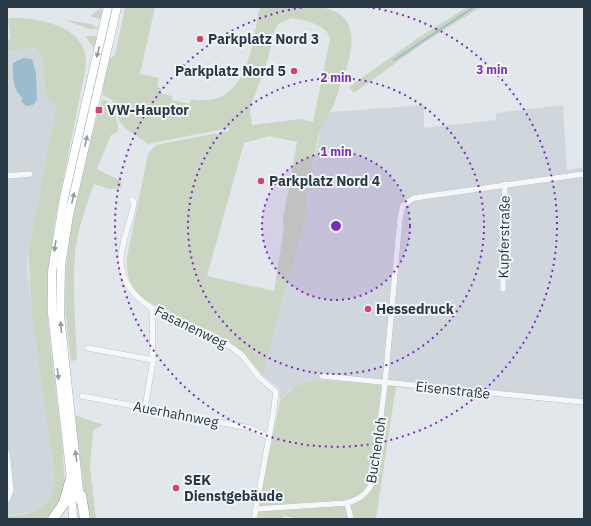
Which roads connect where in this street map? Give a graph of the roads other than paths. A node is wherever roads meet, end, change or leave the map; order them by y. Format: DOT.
graph roads {
  1 [pos="108,7"];
  2 [pos="117,7"];
  3 [pos="30,174"];
  4 [pos="584,174"];
  5 [pos="7,176"];
  6 [pos="505,184"];
  7 [pos="132,200"];
  8 [pos="502,289"];
  9 [pos="152,308"];
  10 [pos="88,348"];
  11 [pos="152,360"];
  12 [pos="322,376"];
  13 [pos="385,383"];
  14 [pos="82,396"];
  15 [pos="584,402"];
  16 [pos="145,408"];
  17 [pos="269,437"];
  18 [pos="7,453"];
  19 [pos="71,478"];
  20 [pos="81,495"];
  21 [pos="7,500"];
  22 [pos="347,503"];
  23 [pos="256,509"];
  24 [pos="53,519"];
  25 [pos="73,519"];
  26 [pos="82,519"];
  27 [pos="85,519"];
  28 [pos="254,519"];
  29 [pos="351,519"];
  1 -- 19 [label="main road, one-way"];
  20 -- 2 [label="main road, one-way"];
  3 -- 5 [label="street"];
  4 -- 6 [label="street, Kupferstraße"];
  6 -- 8 [label="street, Kupferstraße"];
  6 -- 13 [label="street, Kupferstraße"];
  7 -- 9 [label="street, Fasanenweg"];
  9 -- 11 [label="street"];
  9 -- 17 [label="street, Fasanenweg"];
  10 -- 11 [label="street"];
  11 -- 16 [label="street"];
  12 -- 13 [label="street, Eisenstraße"];
  13 -- 15 [label="street, Eisenstraße"];
  13 -- 22 [label="street, Buchenloh"];
  14 -- 16 [label="street, Auerhahnweg"];
  16 -- 17 [label="street, Auerhahnweg"];
  17 -- 23 [label="street, Fasanenweg"];
  18 -- 21 [label="street"];
  19 -- 24 [label="highway"];
  19 -- 25 [label="main road"];
  20 -- 26 [label="main road"];
  20 -- 27 [label="highway"];
  22 -- 23 [label="street, Buchenloh"];
  22 -- 29 [label="street"];
  23 -- 28 [label="street, Fasanenweg"];
}
